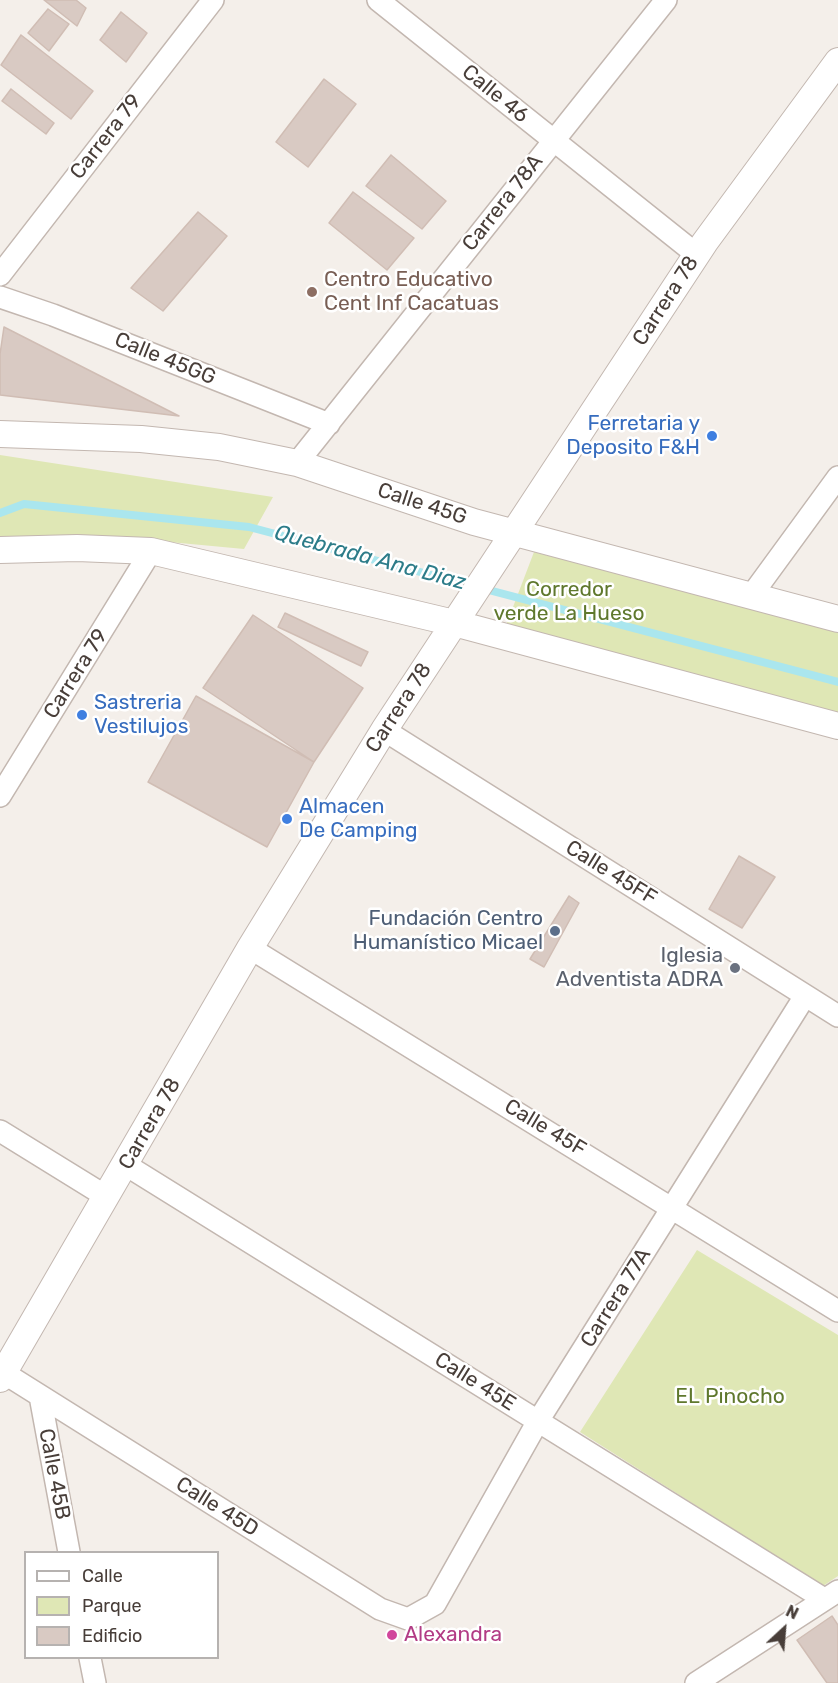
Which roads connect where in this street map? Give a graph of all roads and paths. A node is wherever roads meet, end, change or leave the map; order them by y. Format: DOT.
graph roads {
  1 [pos="213,0"];
  2 [pos="378,0"];
  3 [pos="666,0"];
  4 [pos="838,61"];
  5 [pos="553,140"];
  6 [pos="696,254"];
  7 [pos="0,275"];
  8 [pos="0,297"];
  9 [pos="329,424"];
  10 [pos="0,434"];
  11 [pos="297,463"];
  12 [pos="838,477"];
  13 [pos="474,522"];
  14 [pos="513,533"];
  15 [pos="0,550"];
  16 [pos="151,551"];
  17 [pos="489,559"];
  18 [pos="751,596"];
  19 [pos="463,598"];
  20 [pos="420,615"];
  21 [pos="838,619"];
  22 [pos="454,623"];
  23 [pos="838,726"];
  24 [pos="384,730"];
  25 [pos="0,796"];
  26 [pos="250,948"];
  27 [pos="805,996"];
  28 [pos="838,1016"];
  29 [pos="0,1131"];
  30 [pos="126,1165"];
  31 [pos="107,1197"];
  32 [pos="674,1207"];
  33 [pos="838,1311"];
  34 [pos="2,1376"];
  35 [pos="40,1395"];
  36 [pos="538,1421"];
  37 [pos="69,1551"];
  38 [pos="831,1595"];
  39 [pos="435,1604"];
  40 [pos="696,1683"];
  1 -- 7 [label="street, Carrera 79"];
  2 -- 5 [label="street, Calle 46"];
  3 -- 5 [label="street, Carrera 78A"];
  4 -- 6 [label="street, Carrera 78"];
  5 -- 6 [label="street, Calle 46"];
  5 -- 9 [label="street, Carrera 78A"];
  6 -- 14 [label="street, Carrera 78"];
  8 -- 9 [label="street, Calle 45GG"];
  9 -- 11 [label="street, Carrera 78A"];
  10 -- 11 [label="street, Calle 45G"];
  11 -- 13 [label="street, Calle 45G"];
  12 -- 18 [label="street"];
  13 -- 14 [label="street, Calle 45G"];
  13 -- 17 [label="street"];
  14 -- 17 [label="street, Carrera 78"];
  14 -- 18 [label="street, Calle 45G"];
  15 -- 16 [label="street"];
  16 -- 20 [label="street"];
  16 -- 25 [label="street, Carrera 79"];
  17 -- 19 [label="street, Carrera 78"];
  18 -- 21 [label="street, Calle 45G"];
  19 -- 20 [label="street"];
  19 -- 22 [label="street, Carrera 78"];
  20 -- 22 [label="street"];
  22 -- 23 [label="street"];
  22 -- 24 [label="street, Carrera 78"];
  24 -- 26 [label="street, Carrera 78"];
  24 -- 27 [label="street, Calle 45FF"];
  26 -- 30 [label="street, Carrera 78"];
  26 -- 32 [label="street, Calle 45F"];
  27 -- 28 [label="street, Calle 45FF"];
  27 -- 32 [label="street, Carrera 77A"];
  29 -- 31 [label="street"];
  30 -- 31 [label="street, Carrera 78"];
  30 -- 36 [label="street, Calle 45E"];
  31 -- 34 [label="street, Carrera 78"];
  32 -- 33 [label="street, Calle 45F"];
  32 -- 36 [label="street, Carrera 77A"];
  34 -- 35 [label="street, Calle 45D"];
  35 -- 37 [label="street, Calle 45B"];
  35 -- 39 [label="street, Calle 45D"];
  36 -- 38 [label="street, Calle 45E"];
  36 -- 39 [label="street, Carrera 77A"];
  38 -- 40 [label="street"];
}
